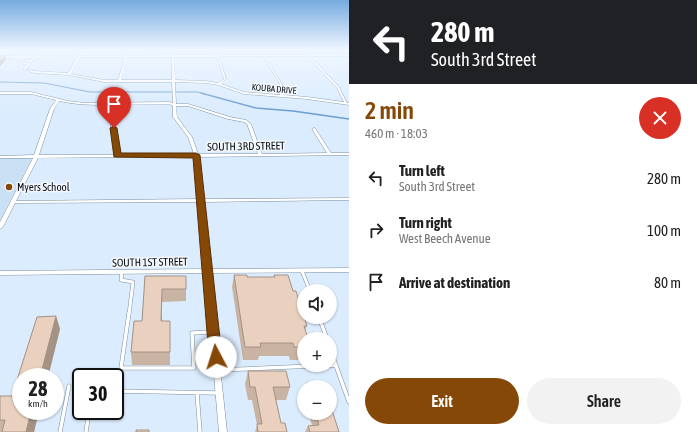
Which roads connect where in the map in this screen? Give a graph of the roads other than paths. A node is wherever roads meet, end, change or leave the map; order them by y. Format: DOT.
graph roads {
  1 [pos="26,70"];
  2 [pos="71,70"];
  3 [pos="122,70"];
  4 [pos="173,70"];
  5 [pos="222,70"];
  6 [pos="272,70"];
  7 [pos="321,70"];
  8 [pos="69,74"];
  9 [pos="119,81"];
  10 [pos="174,81"];
  11 [pos="219,84"];
  12 [pos="2,93"];
  13 [pos="282,96"];
  14 [pos="0,98"];
  15 [pos="58,100"];
  16 [pos="114,104"];
  17 [pos="348,104"];
  18 [pos="174,105"];
  19 [pos="314,129"];
  20 [pos="260,154"];
  21 [pos="330,154"];
  22 [pos="349,154"];
  23 [pos="196,155"];
  24 [pos="117,156"];
  25 [pos="0,157"];
  26 [pos="36,157"];
  27 [pos="349,199"];
  28 [pos="201,200"];
  29 [pos="13,202"];
  30 [pos="0,227"];
  31 [pos="302,270"];
  32 [pos="349,270"];
  33 [pos="208,271"];
  34 [pos="122,272"];
  35 [pos="0,273"];
  36 [pos="307,284"];
  37 [pos="214,332"];
  38 [pos="297,367"];
  39 [pos="337,368"];
  40 [pos="217,370"];
  41 [pos="69,386"];
  42 [pos="124,391"];
  43 [pos="197,393"];
  44 [pos="219,393"];
  45 [pos="349,402"];
  46 [pos="88,420"];
  47 [pos="60,432"];
  48 [pos="86,432"];
  49 [pos="200,432"];
  50 [pos="223,432"];
  1 -- 8 [label="street, KOUBA DRIVE"];
  2 -- 8 [label="street"];
  3 -- 9 [label="street"];
  4 -- 10 [label="street"];
  5 -- 11 [label="street"];
  6 -- 13 [label="street"];
  7 -- 17 [label="street"];
  8 -- 9 [label="street, KOUBA DRIVE"];
  9 -- 10 [label="street, KOUBA DRIVE"];
  10 -- 11 [label="street, KOUBA DRIVE"];
  10 -- 18 [label="street"];
  11 -- 13 [label="street, KOUBA DRIVE"];
  12 -- 14 [label="street"];
  12 -- 15 [label="street"];
  13 -- 17 [label="street, KOUBA DRIVE"];
  15 -- 16 [label="street"];
  15 -- 26 [label="street"];
  16 -- 18 [label="street"];
  16 -- 24 [label="street"];
  18 -- 20 [label="street"];
  18 -- 23 [label="street"];
  19 -- 21 [label="street"];
  20 -- 21 [label="street, SOUTH 3RD STREET"];
  20 -- 23 [label="street, SOUTH 3RD STREET"];
  21 -- 22 [label="street, SOUTH 3RD STREET"];
  23 -- 24 [label="street, SOUTH 3RD STREET"];
  23 -- 28 [label="street"];
  24 -- 26 [label="street, SOUTH 3RD STREET"];
  25 -- 26 [label="street, SOUTH 3RD STREET"];
  26 -- 29 [label="street"];
  27 -- 28 [label="street"];
  28 -- 29 [label="street"];
  28 -- 33 [label="street"];
  29 -- 30 [label="street"];
  31 -- 32 [label="street, SOUTH 1ST STREET"];
  31 -- 33 [label="street, SOUTH 1ST STREET"];
  31 -- 36 [label="lane"];
  33 -- 34 [label="street, SOUTH 1ST STREET"];
  33 -- 37 [label="street"];
  34 -- 35 [label="street, SOUTH 1ST STREET"];
  34 -- 37 [label="lane"];
  37 -- 40 [label="street"];
  38 -- 40 [label="lane"];
  39 -- 45 [label="lane"];
  40 -- 44 [label="street"];
  41 -- 47 [label="lane"];
  42 -- 43 [label="lane"];
  43 -- 44 [label="lane"];
  43 -- 49 [label="lane"];
  44 -- 50 [label="street"];
  46 -- 48 [label="lane"];
}
